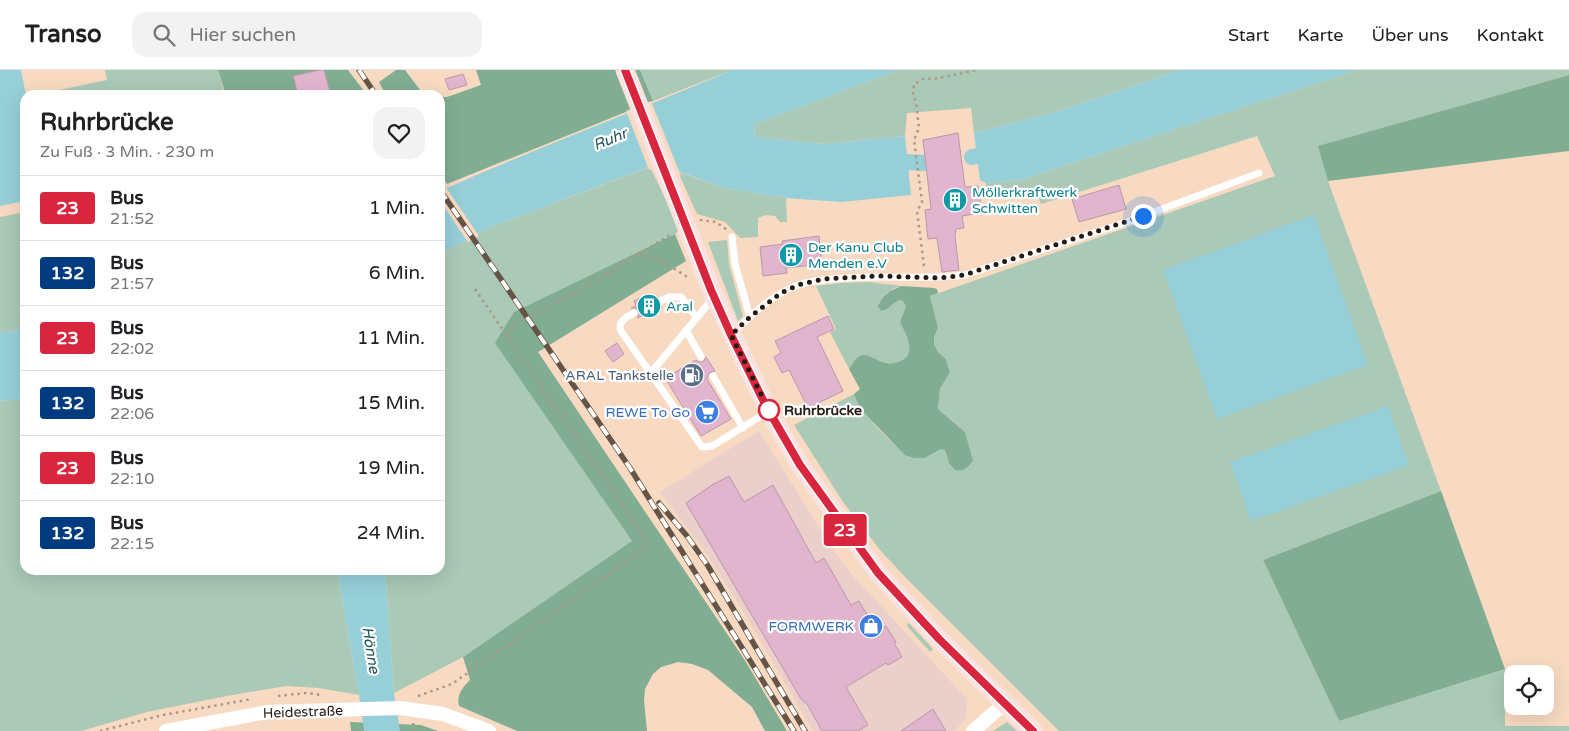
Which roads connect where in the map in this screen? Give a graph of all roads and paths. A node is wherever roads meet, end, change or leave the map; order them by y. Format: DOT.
graph roads {
  1 [pos="625,70"];
  2 [pos="977,70"];
  3 [pos="1259,173"];
  4 [pos="732,237"];
  5 [pos="926,277"];
  6 [pos="475,289"];
  7 [pos="712,293"];
  8 [pos="659,302"];
  9 [pos="634,313"];
  10 [pos="750,317"];
  11 [pos="697,318"];
  12 [pos="686,330"];
  13 [pos="731,335"];
  14 [pos="512,344"];
  15 [pos="701,356"];
  16 [pos="650,374"];
  17 [pos="713,376"];
  18 [pos="769,411"];
  19 [pos="742,428"];
  20 [pos="1004,704"];
  21 [pos="405,708"];
  22 [pos="166,731"];
  23 [pos="488,731"];
  24 [pos="973,731"];
  25 [pos="1033,731"];
  1 -- 7 [label="main road"];
  2 -- 5 [label="path"];
  3 -- 5 [label="lane"];
  4 -- 10 [label="lane"];
  5 -- 10 [label="lane"];
  6 -- 14 [label="path"];
  7 -- 11 [label="lane"];
  7 -- 13 [label="main road"];
  7 -- 14 [label="path"];
  8 -- 11 [label="lane"];
  9 -- 16 [label="lane"];
  10 -- 13 [label="lane"];
  11 -- 12 [label="lane"];
  12 -- 15 [label="lane"];
  12 -- 16 [label="lane"];
  13 -- 18 [label="main road"];
  14 -- 21 [label="path"];
  16 -- 19 [label="lane"];
  17 -- 19 [label="lane"];
  18 -- 19 [label="lane"];
  18 -- 20 [label="main road"];
  20 -- 24 [label="street"];
  20 -- 25 [label="main road"];
  21 -- 22 [label="street, Heidestraße"];
  21 -- 23 [label="street, Heidestraße"];
}
